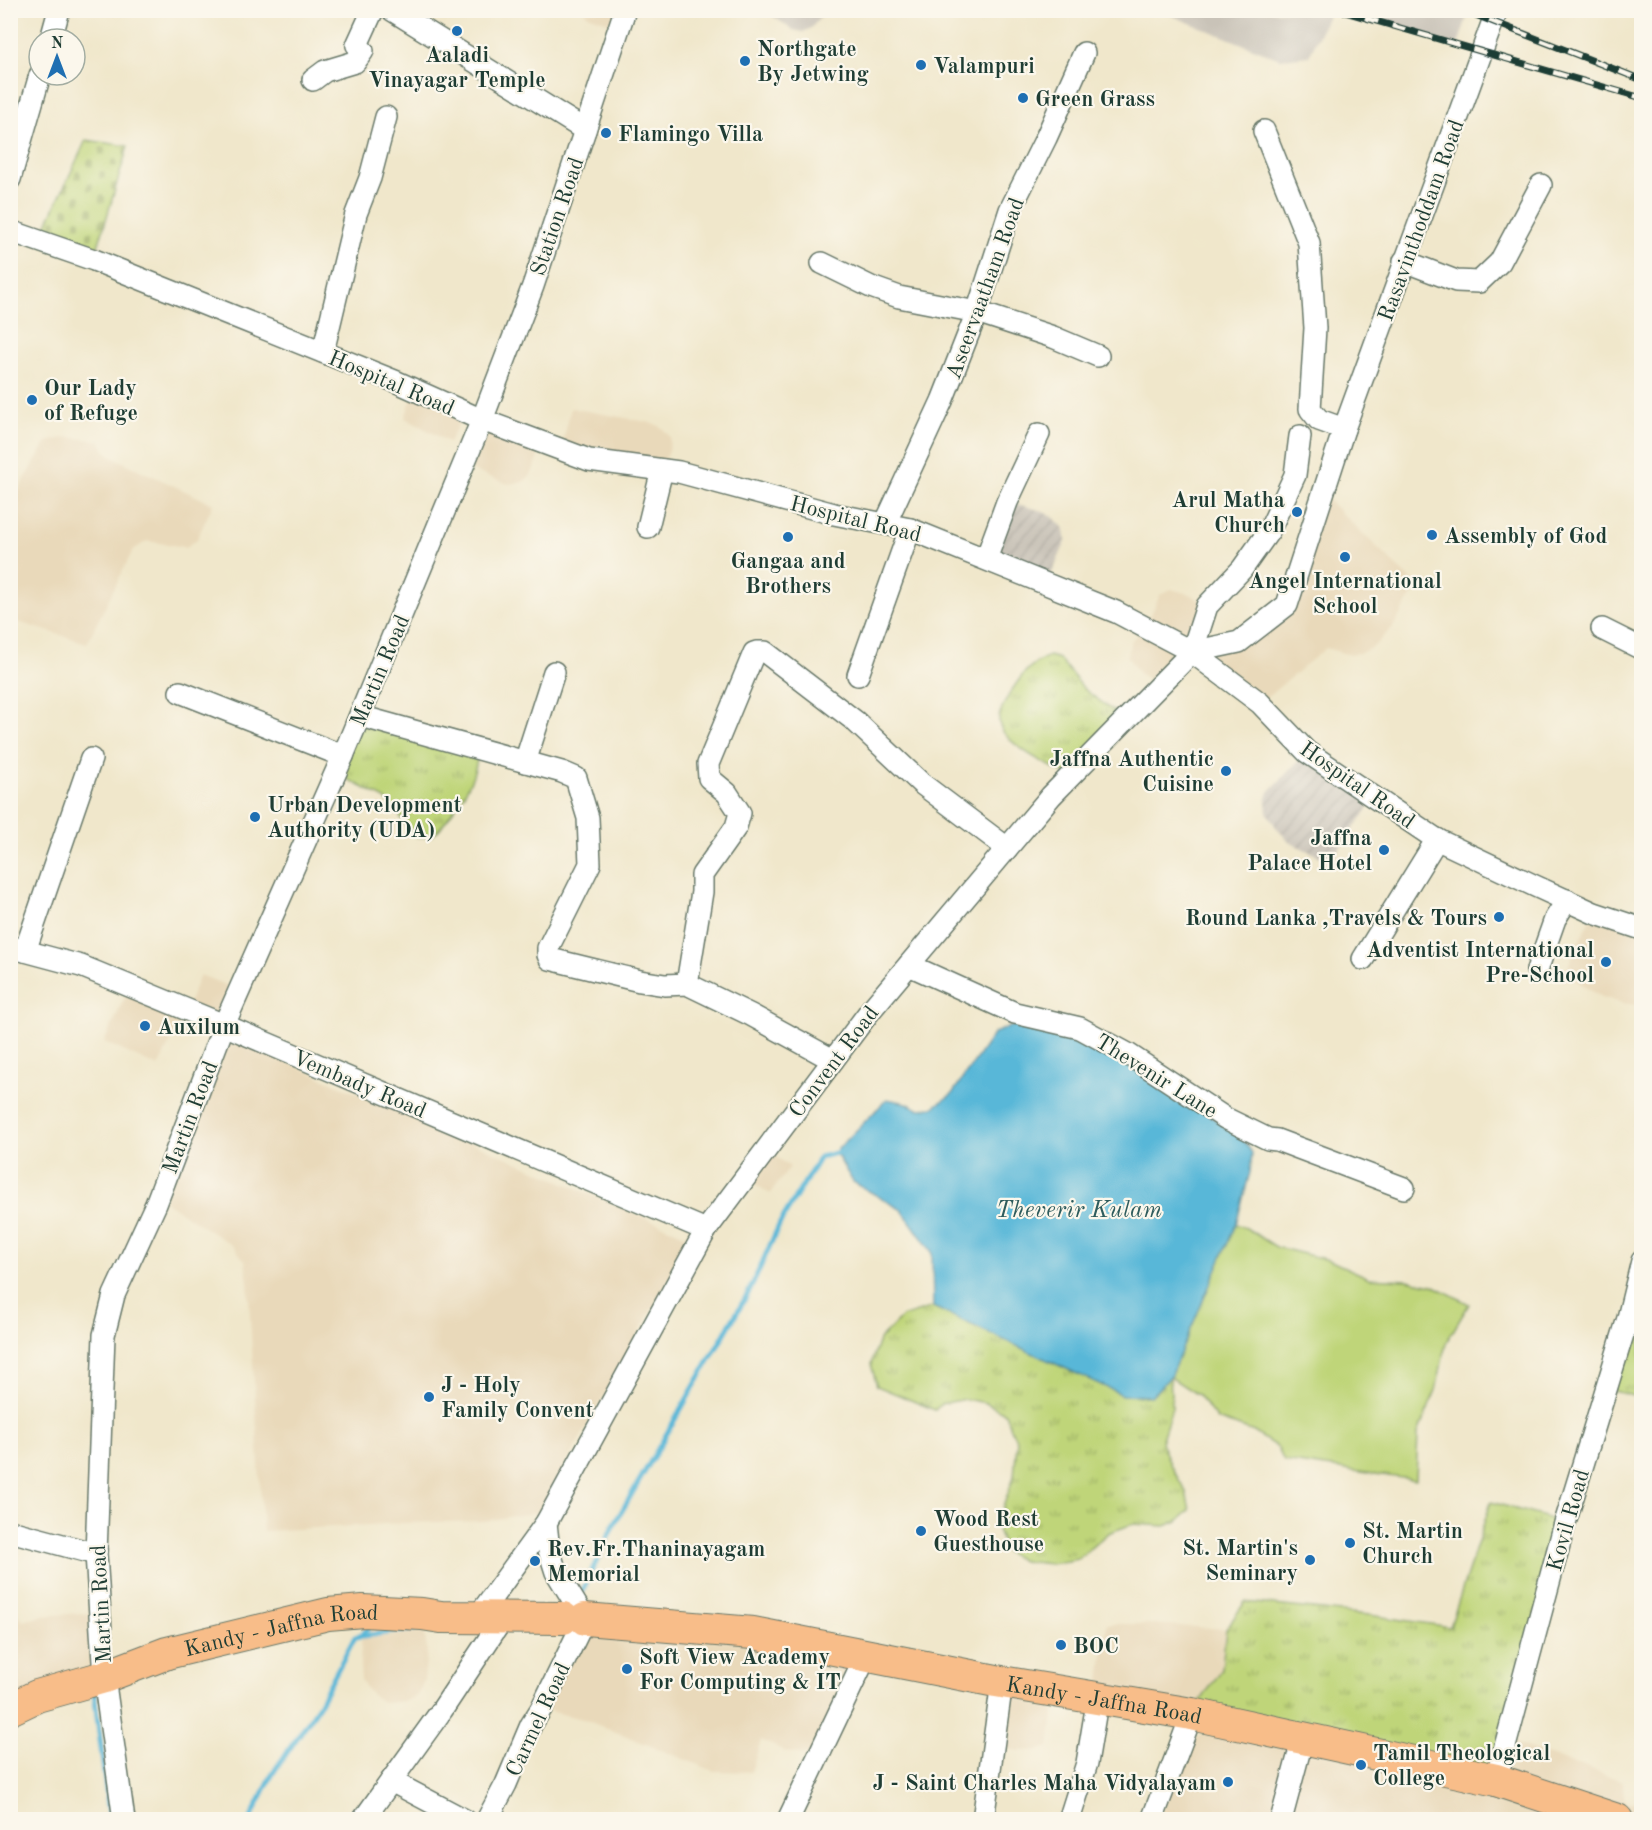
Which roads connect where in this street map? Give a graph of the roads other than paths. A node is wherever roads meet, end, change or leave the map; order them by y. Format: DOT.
graph roads {
  1 [pos="59,10"];
  2 [pos="373,10"];
  3 [pos="392,10"];
  4 [pos="625,10"];
  5 [pos="1497,10"];
  6 [pos="54,27"];
  7 [pos="1084,53"];
  8 [pos="313,80"];
  9 [pos="37,87"];
  10 [pos="386,117"];
  11 [pos="585,130"];
  12 [pos="1264,131"];
  13 [pos="10,179"];
  14 [pos="1541,185"];
  15 [pos="11,232"];
  16 [pos="1404,261"];
  17 [pos="822,263"];
  18 [pos="977,312"];
  19 [pos="323,352"];
  20 [pos="1098,356"];
  21 [pos="483,420"];
  22 [pos="1344,429"];
  23 [pos="1039,434"];
  24 [pos="1300,436"];
  25 [pos="662,470"];
  26 [pos="885,524"];
  27 [pos="648,527"];
  28 [pos="910,529"];
  29 [pos="986,559"];
  30 [pos="1602,629"];
  31 [pos="1641,649"];
  32 [pos="1192,652"];
  33 [pos="554,672"];
  34 [pos="858,675"];
  35 [pos="180,692"];
  36 [pos="360,716"];
  37 [pos="344,756"];
  38 [pos="91,759"];
  39 [pos="525,762"];
  40 [pos="1437,839"];
  41 [pos="1007,848"];
  42 [pos="1567,900"];
  43 [pos="1641,929"];
  44 [pos="18,949"];
  45 [pos="1363,960"];
  46 [pos="909,965"];
  47 [pos="1537,970"];
  48 [pos="687,984"];
  49 [pos="224,1025"];
  50 [pos="833,1060"];
  51 [pos="1404,1188"];
  52 [pos="706,1230"];
  53 [pos="1641,1261"];
  54 [pos="1634,1320"];
  55 [pos="546,1523"];
  56 [pos="10,1531"];
  57 [pos="96,1554"];
  58 [pos="490,1618"];
  59 [pos="574,1618"];
  60 [pos="866,1656"];
  61 [pos="104,1677"];
  62 [pos="1002,1682"];
  63 [pos="1098,1697"];
  64 [pos="10,1709"];
  65 [pos="1192,1714"];
  66 [pos="1303,1738"];
  67 [pos="391,1780"];
  68 [pos="1496,1780"];
  69 [pos="124,1820"];
  70 [pos="363,1820"];
  71 [pos="465,1820"];
  72 [pos="487,1820"];
  73 [pos="788,1820"];
  74 [pos="983,1820"];
  75 [pos="1069,1820"];
  76 [pos="1152,1820"];
  77 [pos="1281,1820"];
  78 [pos="1617,1820"];
  1 -- 6 [label="street"];
  2 -- 8 [label="street"];
  3 -- 11 [label="street"];
  4 -- 11 [label="street, Station Road"];
  5 -- 16 [label="street, Rasavinthoddam Road"];
  7 -- 18 [label="street, Aseervaatham Road"];
  9 -- 13 [label="street"];
  10 -- 19 [label="street"];
  11 -- 21 [label="street, Station Road"];
  12 -- 22 [label="street"];
  14 -- 16 [label="street"];
  15 -- 19 [label="street, Hospital Road"];
  16 -- 22 [label="street, Rasavinthoddam Road"];
  17 -- 18 [label="street"];
  18 -- 20 [label="street"];
  18 -- 26 [label="street, Aseervaatham Road"];
  19 -- 21 [label="street, Hospital Road"];
  21 -- 25 [label="street, Hospital Road"];
  21 -- 36 [label="street, Martin Road"];
  22 -- 32 [label="street, Rasavinthoddam Road"];
  23 -- 29 [label="street"];
  24 -- 32 [label="street"];
  25 -- 26 [label="street, Hospital Road"];
  25 -- 27 [label="street"];
  26 -- 28 [label="street, Hospital Road"];
  28 -- 29 [label="street, Hospital Road"];
  28 -- 34 [label="street"];
  29 -- 32 [label="street, Hospital Road"];
  30 -- 31 [label="street"];
  32 -- 40 [label="street, Hospital Road"];
  32 -- 41 [label="street, Convent Road"];
  33 -- 39 [label="street"];
  35 -- 37 [label="street"];
  36 -- 37 [label="street, Martin Road"];
  36 -- 39 [label="street"];
  37 -- 49 [label="street, Martin Road"];
  38 -- 44 [label="street"];
  39 -- 48 [label="street"];
  40 -- 42 [label="street, Hospital Road"];
  40 -- 45 [label="street"];
  41 -- 46 [label="street, Convent Road"];
  41 -- 48 [label="street"];
  42 -- 43 [label="street, Hospital Road"];
  42 -- 47 [label="street"];
  44 -- 49 [label="street, Vembady Road"];
  46 -- 50 [label="street, Convent Road"];
  46 -- 51 [label="street, Thevenir Lane"];
  48 -- 50 [label="street"];
  49 -- 52 [label="street, Vembady Road"];
  49 -- 57 [label="street, Martin Road"];
  50 -- 52 [label="street, Convent Road"];
  52 -- 55 [label="street, Convent Road"];
  53 -- 54 [label="street, Kovil Road"];
  54 -- 68 [label="street, Kovil Road"];
  55 -- 58 [label="street, Convent Road"];
  55 -- 59 [label="street"];
  56 -- 57 [label="street"];
  57 -- 61 [label="street, Martin Road"];
  58 -- 59 [label="highway, Kandy - Jaffna Road"];
  58 -- 61 [label="highway, Kandy - Jaffna Road"];
  58 -- 67 [label="street, Convent Road"];
  59 -- 60 [label="highway, Kandy - Jaffna Road"];
  59 -- 72 [label="street, Carmel Road"];
  60 -- 62 [label="highway, Kandy - Jaffna Road"];
  60 -- 73 [label="street"];
  61 -- 64 [label="highway, Kandy - Jaffna Road"];
  61 -- 69 [label="street, Martin Road"];
  62 -- 63 [label="highway, Kandy - Jaffna Road"];
  62 -- 74 [label="street"];
  63 -- 65 [label="highway, Kandy - Jaffna Road"];
  63 -- 75 [label="street"];
  65 -- 66 [label="highway, Kandy - Jaffna Road"];
  65 -- 76 [label="street"];
  66 -- 68 [label="highway, Kandy - Jaffna Road"];
  66 -- 77 [label="street"];
  67 -- 70 [label="street, Convent Road"];
  67 -- 71 [label="street"];
  68 -- 78 [label="highway, Kandy - Jaffna Road"];
}
